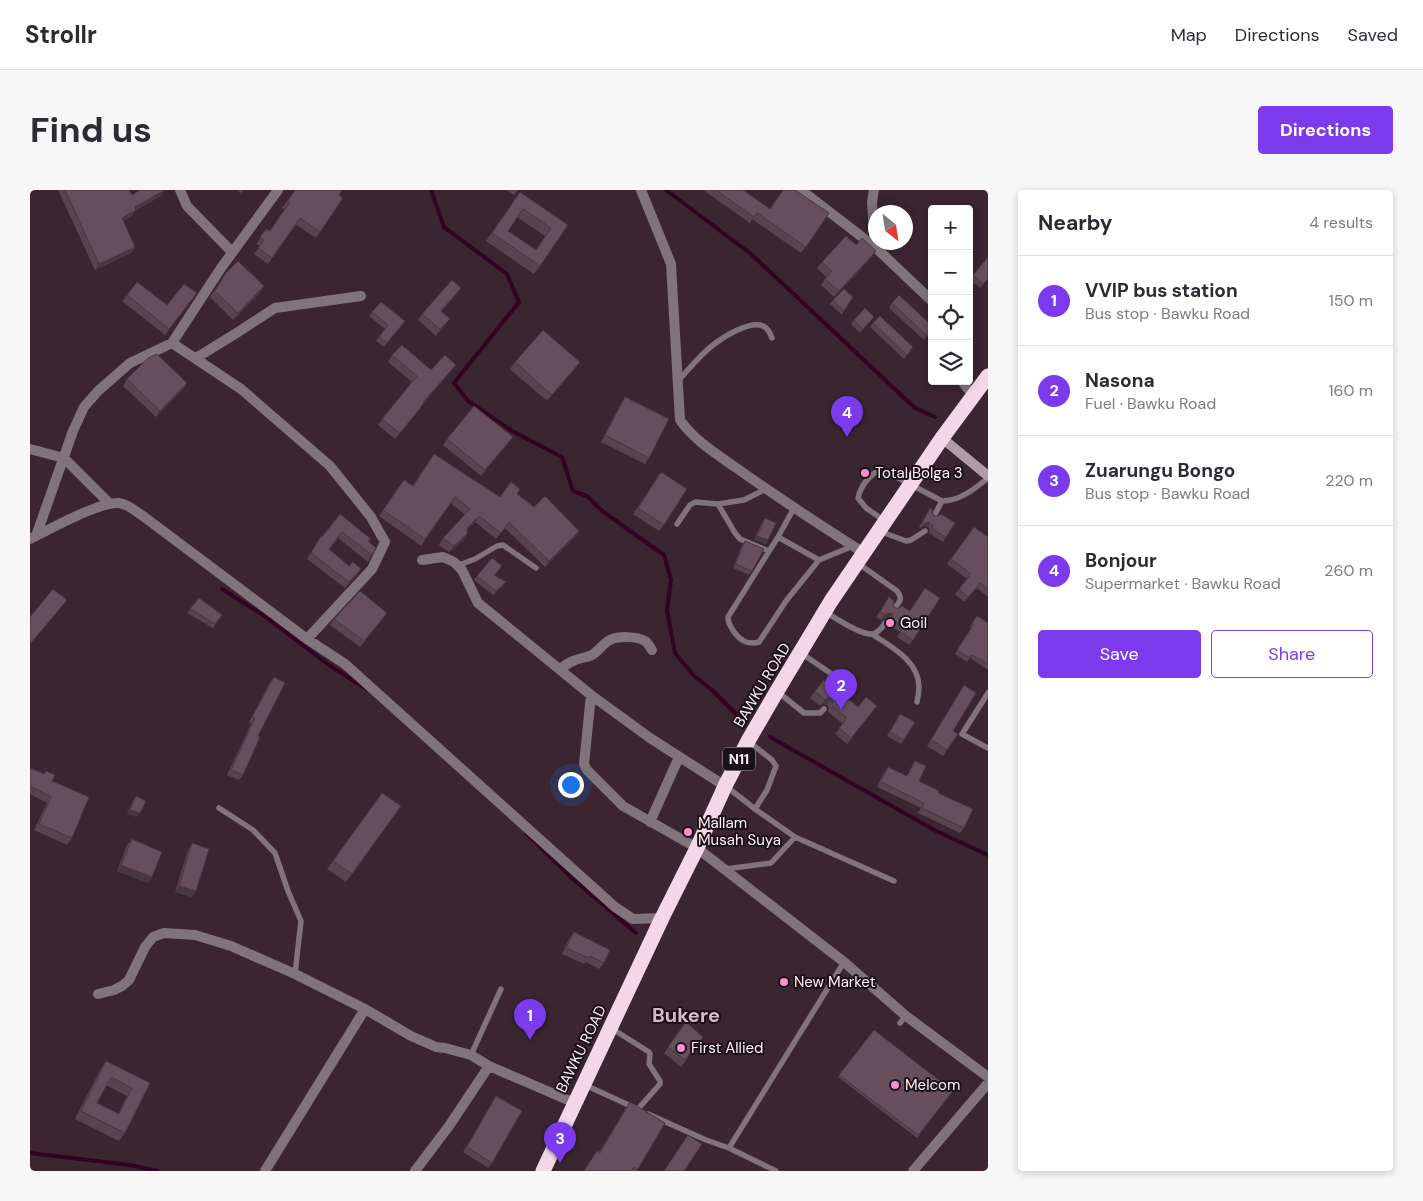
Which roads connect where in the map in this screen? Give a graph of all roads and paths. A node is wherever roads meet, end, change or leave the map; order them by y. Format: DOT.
graph roads {
  1 [pos="180,190"];
  2 [pos="278,190"];
  3 [pos="640,190"];
  4 [pos="801,190"];
  5 [pos="874,190"];
  6 [pos="872,205"];
  7 [pos="868,242"];
  8 [pos="878,250"];
  9 [pos="232,252"];
  10 [pos="361,296"];
  11 [pos="928,297"];
  12 [pos="772,338"];
  13 [pos="172,343"];
  14 [pos="196,358"];
  15 [pos="988,376"];
  16 [pos="678,381"];
  17 [pos="965,385"];
  18 [pos="973,395"];
  19 [pos="942,438"];
  20 [pos="30,449"];
  21 [pos="64,458"];
  22 [pos="988,477"];
  23 [pos="910,485"];
  24 [pos="766,489"];
  25 [pos="942,501"];
  26 [pos="109,503"];
  27 [pos="718,504"];
  28 [pos="794,508"];
  29 [pos="934,516"];
  30 [pos="677,524"];
  31 [pos="882,526"];
  32 [pos="925,531"];
  33 [pos="778,537"];
  34 [pos="33,538"];
  35 [pos="769,552"];
  36 [pos="858,554"];
  37 [pos="422,560"];
  38 [pos="818,560"];
  39 [pos="459,566"];
  40 [pos="536,568"];
  41 [pos="894,609"];
  42 [pos="825,612"];
  43 [pos="885,623"];
  44 [pos="872,634"];
  45 [pos="307,638"];
  46 [pos="652,650"];
  47 [pos="801,653"];
  48 [pos="560,669"];
  49 [pos="777,691"];
  50 [pos="988,693"];
  51 [pos="591,695"];
  52 [pos="834,696"];
  53 [pos="917,702"];
  54 [pos="824,709"];
  55 [pos="748,742"];
  56 [pos="988,748"];
  57 [pos="679,757"];
  58 [pos="725,786"];
  59 [pos="219,808"];
  60 [pos="755,809"];
  61 [pos="650,822"];
  62 [pos="796,836"];
  63 [pos="697,848"];
  64 [pos="724,869"];
  65 [pos="894,881"];
  66 [pos="662,918"];
  67 [pos="844,962"];
  68 [pos="295,974"];
  69 [pos="501,989"];
  70 [pos="98,994"];
  71 [pos="365,1009"];
  72 [pos="611,1028"];
  73 [pos="471,1055"];
  74 [pos="489,1066"];
  75 [pos="988,1077"];
  76 [pos="988,1083"];
  77 [pos="583,1084"];
  78 [pos="575,1103"];
  79 [pos="638,1109"];
  80 [pos="729,1148"];
  81 [pos="265,1171"];
  82 [pos="415,1171"];
  83 [pos="543,1171"];
  84 [pos="776,1171"];
  85 [pos="913,1171"];
  1 -- 9 [label="street"];
  2 -- 9 [label="street"];
  3 -- 16 [label="street"];
  4 -- 7 [label="street"];
  5 -- 6 [label="street"];
  8 -- 11 [label="street"];
  9 -- 13 [label="street"];
  10 -- 14 [label="street"];
  12 -- 16 [label="lane"];
  13 -- 14 [label="street"];
  13 -- 21 [label="street"];
  14 -- 45 [label="street"];
  15 -- 18 [label="highway, BAWKU ROAD / N11"];
  16 -- 24 [label="street"];
  17 -- 18 [label="street"];
  18 -- 19 [label="highway, BAWKU ROAD / N11"];
  19 -- 22 [label="street"];
  19 -- 23 [label="highway, BAWKU ROAD / N11"];
  20 -- 21 [label="street"];
  21 -- 26 [label="street"];
  21 -- 34 [label="street"];
  22 -- 25 [label="lane"];
  23 -- 25 [label="lane"];
  23 -- 31 [label="highway, BAWKU ROAD / N11"];
  23 -- 31 [label="lane"];
  24 -- 27 [label="lane"];
  24 -- 28 [label="street"];
  25 -- 29 [label="lane"];
  26 -- 34 [label="street"];
  26 -- 45 [label="street"];
  27 -- 30 [label="lane"];
  27 -- 35 [label="lane"];
  28 -- 33 [label="lane"];
  28 -- 36 [label="street"];
  31 -- 32 [label="lane"];
  31 -- 36 [label="highway, BAWKU ROAD / N11"];
  33 -- 35 [label="lane"];
  33 -- 38 [label="lane"];
  35 -- 38 [label="lane"];
  36 -- 38 [label="lane"];
  36 -- 41 [label="lane"];
  36 -- 42 [label="highway, BAWKU ROAD / N11"];
  37 -- 39 [label="street"];
  39 -- 40 [label="lane"];
  39 -- 48 [label="street"];
  42 -- 44 [label="lane"];
  42 -- 47 [label="highway, BAWKU ROAD / N11"];
  43 -- 44 [label="lane"];
  44 -- 53 [label="lane"];
  45 -- 66 [label="street"];
  46 -- 48 [label="street"];
  47 -- 49 [label="highway, BAWKU ROAD / N11"];
  47 -- 52 [label="lane"];
  48 -- 51 [label="street"];
  49 -- 54 [label="lane"];
  49 -- 55 [label="highway, BAWKU ROAD / N11"];
  50 -- 56 [label="lane"];
  51 -- 57 [label="street"];
  51 -- 61 [label="street"];
  55 -- 58 [label="highway, BAWKU ROAD / N11"];
  55 -- 60 [label="lane"];
  57 -- 58 [label="street"];
  57 -- 61 [label="street"];
  58 -- 60 [label="lane"];
  58 -- 63 [label="highway, BAWKU ROAD / N11"];
  59 -- 68 [label="lane"];
  60 -- 62 [label="lane"];
  61 -- 63 [label="street"];
  62 -- 64 [label="lane"];
  62 -- 65 [label="lane"];
  63 -- 64 [label="street"];
  63 -- 66 [label="highway, BAWKU ROAD / N11"];
  64 -- 67 [label="street"];
  66 -- 72 [label="highway, BAWKU ROAD / N11"];
  67 -- 75 [label="street"];
  67 -- 80 [label="lane"];
  68 -- 70 [label="street"];
  68 -- 71 [label="street"];
  69 -- 73 [label="lane"];
  71 -- 73 [label="street"];
  71 -- 81 [label="street"];
  72 -- 77 [label="highway, BAWKU ROAD / N11"];
  72 -- 79 [label="lane"];
  73 -- 74 [label="street"];
  74 -- 78 [label="street"];
  74 -- 82 [label="street"];
  76 -- 85 [label="street"];
  77 -- 78 [label="highway, BAWKU ROAD / N11"];
  77 -- 79 [label="lane"];
  78 -- 83 [label="highway, BAWKU ROAD / N11"];
  79 -- 80 [label="lane"];
  80 -- 84 [label="lane"];
}
